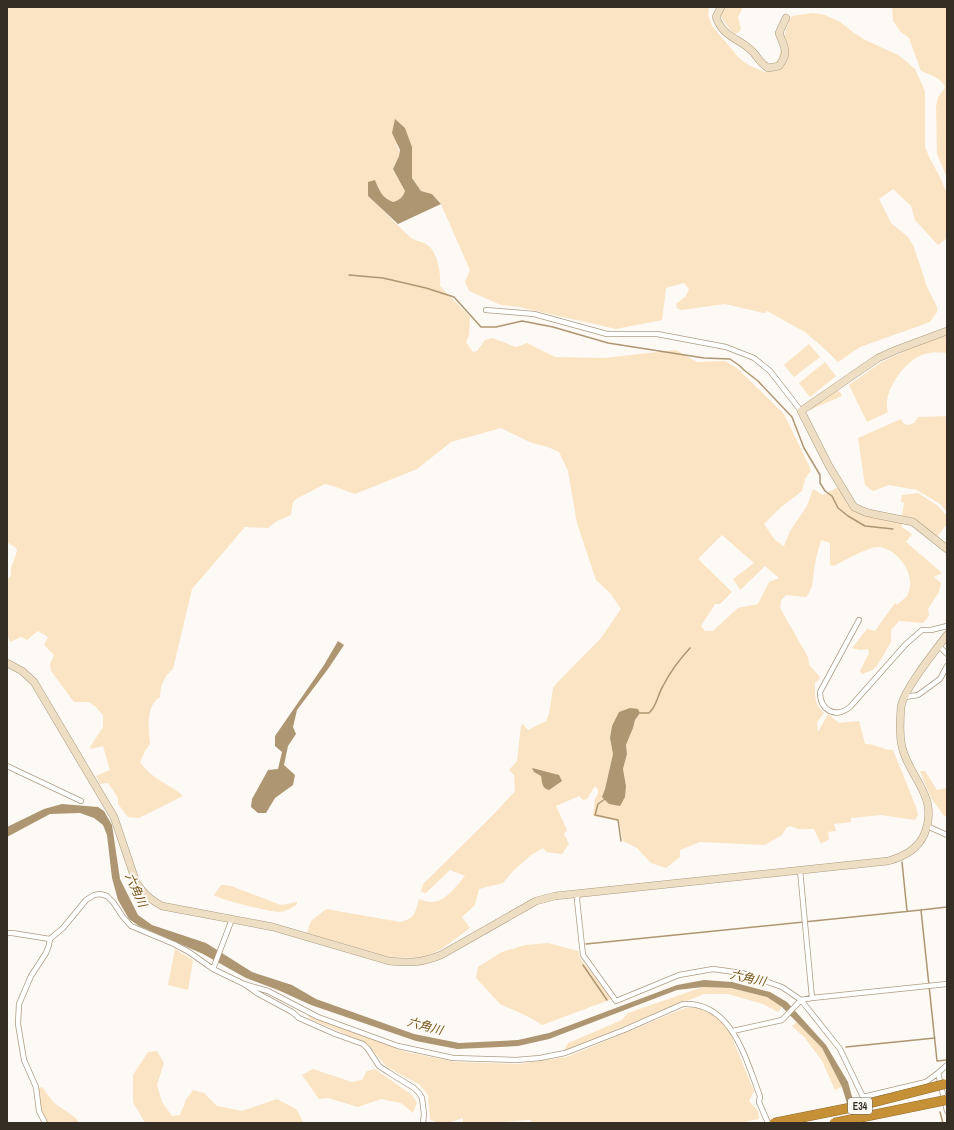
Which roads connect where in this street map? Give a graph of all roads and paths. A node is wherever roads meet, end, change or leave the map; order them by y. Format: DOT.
graph roads {
  1 [pos="721,7"];
  2 [pos="786,18"];
  3 [pos="486,310"];
  4 [pos="947,331"];
  5 [pos="802,411"];
  6 [pos="947,549"];
  7 [pos="859,620"];
  8 [pos="947,626"];
  9 [pos="947,635"];
  10 [pos="939,646"];
  11 [pos="947,654"];
  12 [pos="7,663"];
  13 [pos="947,666"];
  14 [pos="905,697"];
  15 [pos="7,766"];
  16 [pos="81,801"];
  17 [pos="927,826"];
  18 [pos="947,835"];
  19 [pos="800,870"];
  20 [pos="578,892"];
  21 [pos="232,919"];
  22 [pos="7,933"];
  23 [pos="50,939"];
  24 [pos="214,969"];
  25 [pos="244,984"];
  26 [pos="947,984"];
  27 [pos="812,998"];
  28 [pos="801,1000"];
  29 [pos="733,1031"];
  30 [pos="947,1065"];
  31 [pos="938,1073"];
  32 [pos="945,1084"];
  33 [pos="946,1100"];
  34 [pos="947,1111"];
  35 [pos="44,1123"];
  36 [pos="424,1123"];
  37 [pos="768,1123"];
  38 [pos="774,1123"];
  39 [pos="834,1123"];
  1 -- 2 [label="street"];
  3 -- 5 [label="street"];
  4 -- 5 [label="street"];
  5 -- 6 [label="street"];
  7 -- 8 [label="street"];
  9 -- 10 [label="street"];
  10 -- 11 [label="street"];
  10 -- 14 [label="street"];
  12 -- 21 [label="street"];
  13 -- 14 [label="street"];
  14 -- 17 [label="street"];
  15 -- 16 [label="street"];
  17 -- 18 [label="street"];
  17 -- 19 [label="street"];
  19 -- 20 [label="street"];
  19 -- 27 [label="street"];
  20 -- 21 [label="street"];
  20 -- 28 [label="street"];
  21 -- 24 [label="street"];
  22 -- 23 [label="street"];
  23 -- 24 [label="street"];
  23 -- 35 [label="street"];
  24 -- 25 [label="street"];
  25 -- 29 [label="street"];
  25 -- 36 [label="street"];
  26 -- 27 [label="street"];
  27 -- 28 [label="street"];
  28 -- 29 [label="street"];
  28 -- 31 [label="street"];
  29 -- 37 [label="street"];
  30 -- 31 [label="street"];
  31 -- 34 [label="street"];
  32 -- 38 [label="highway, E34, bridge"];
  33 -- 39 [label="highway, E34, bridge"];
}
